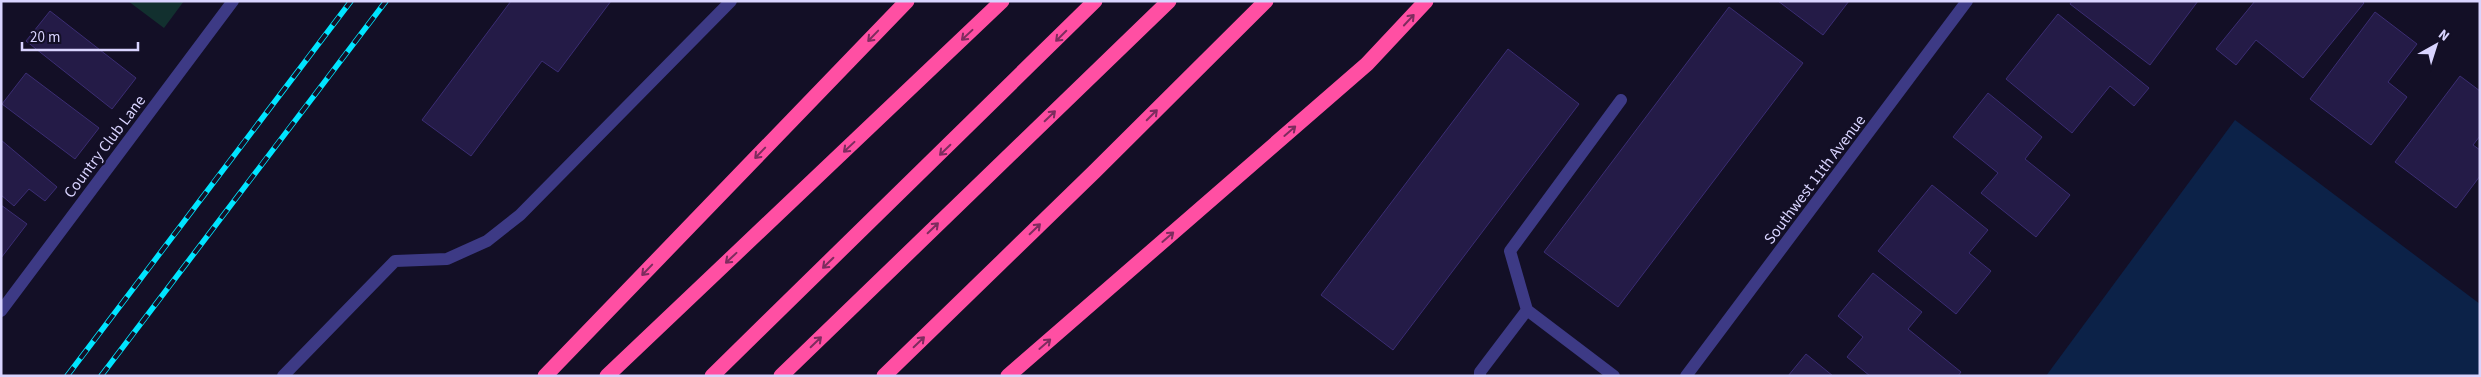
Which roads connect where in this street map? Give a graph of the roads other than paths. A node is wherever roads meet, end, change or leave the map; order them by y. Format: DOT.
graph roads {
  1 [pos="234,1"];
  2 [pos="731,1"];
  3 [pos="907,1"];
  4 [pos="1002,1"];
  5 [pos="1095,1"];
  6 [pos="1169,1"];
  7 [pos="1266,1"];
  8 [pos="1426,1"];
  9 [pos="1967,1"];
  10 [pos="1621,100"];
  11 [pos="1527,310"];
  12 [pos="1,311"];
  13 [pos="283,376"];
  14 [pos="545,376"];
  15 [pos="607,376"];
  16 [pos="712,376"];
  17 [pos="781,376"];
  18 [pos="884,376"];
  19 [pos="1008,376"];
  20 [pos="1480,376"];
  21 [pos="1614,376"];
  22 [pos="1686,376"];
  1 -- 12 [label="street, Country Club Lane"];
  2 -- 13 [label="street"];
  3 -- 14 [label="highway, one-way"];
  4 -- 15 [label="highway, one-way"];
  5 -- 16 [label="highway, one-way"];
  17 -- 6 [label="highway, one-way"];
  18 -- 7 [label="highway, one-way"];
  19 -- 8 [label="highway, one-way"];
  9 -- 22 [label="street, Southwest 11th Avenue"];
  10 -- 11 [label="street"];
  11 -- 20 [label="street"];
  11 -- 21 [label="street"];
}
